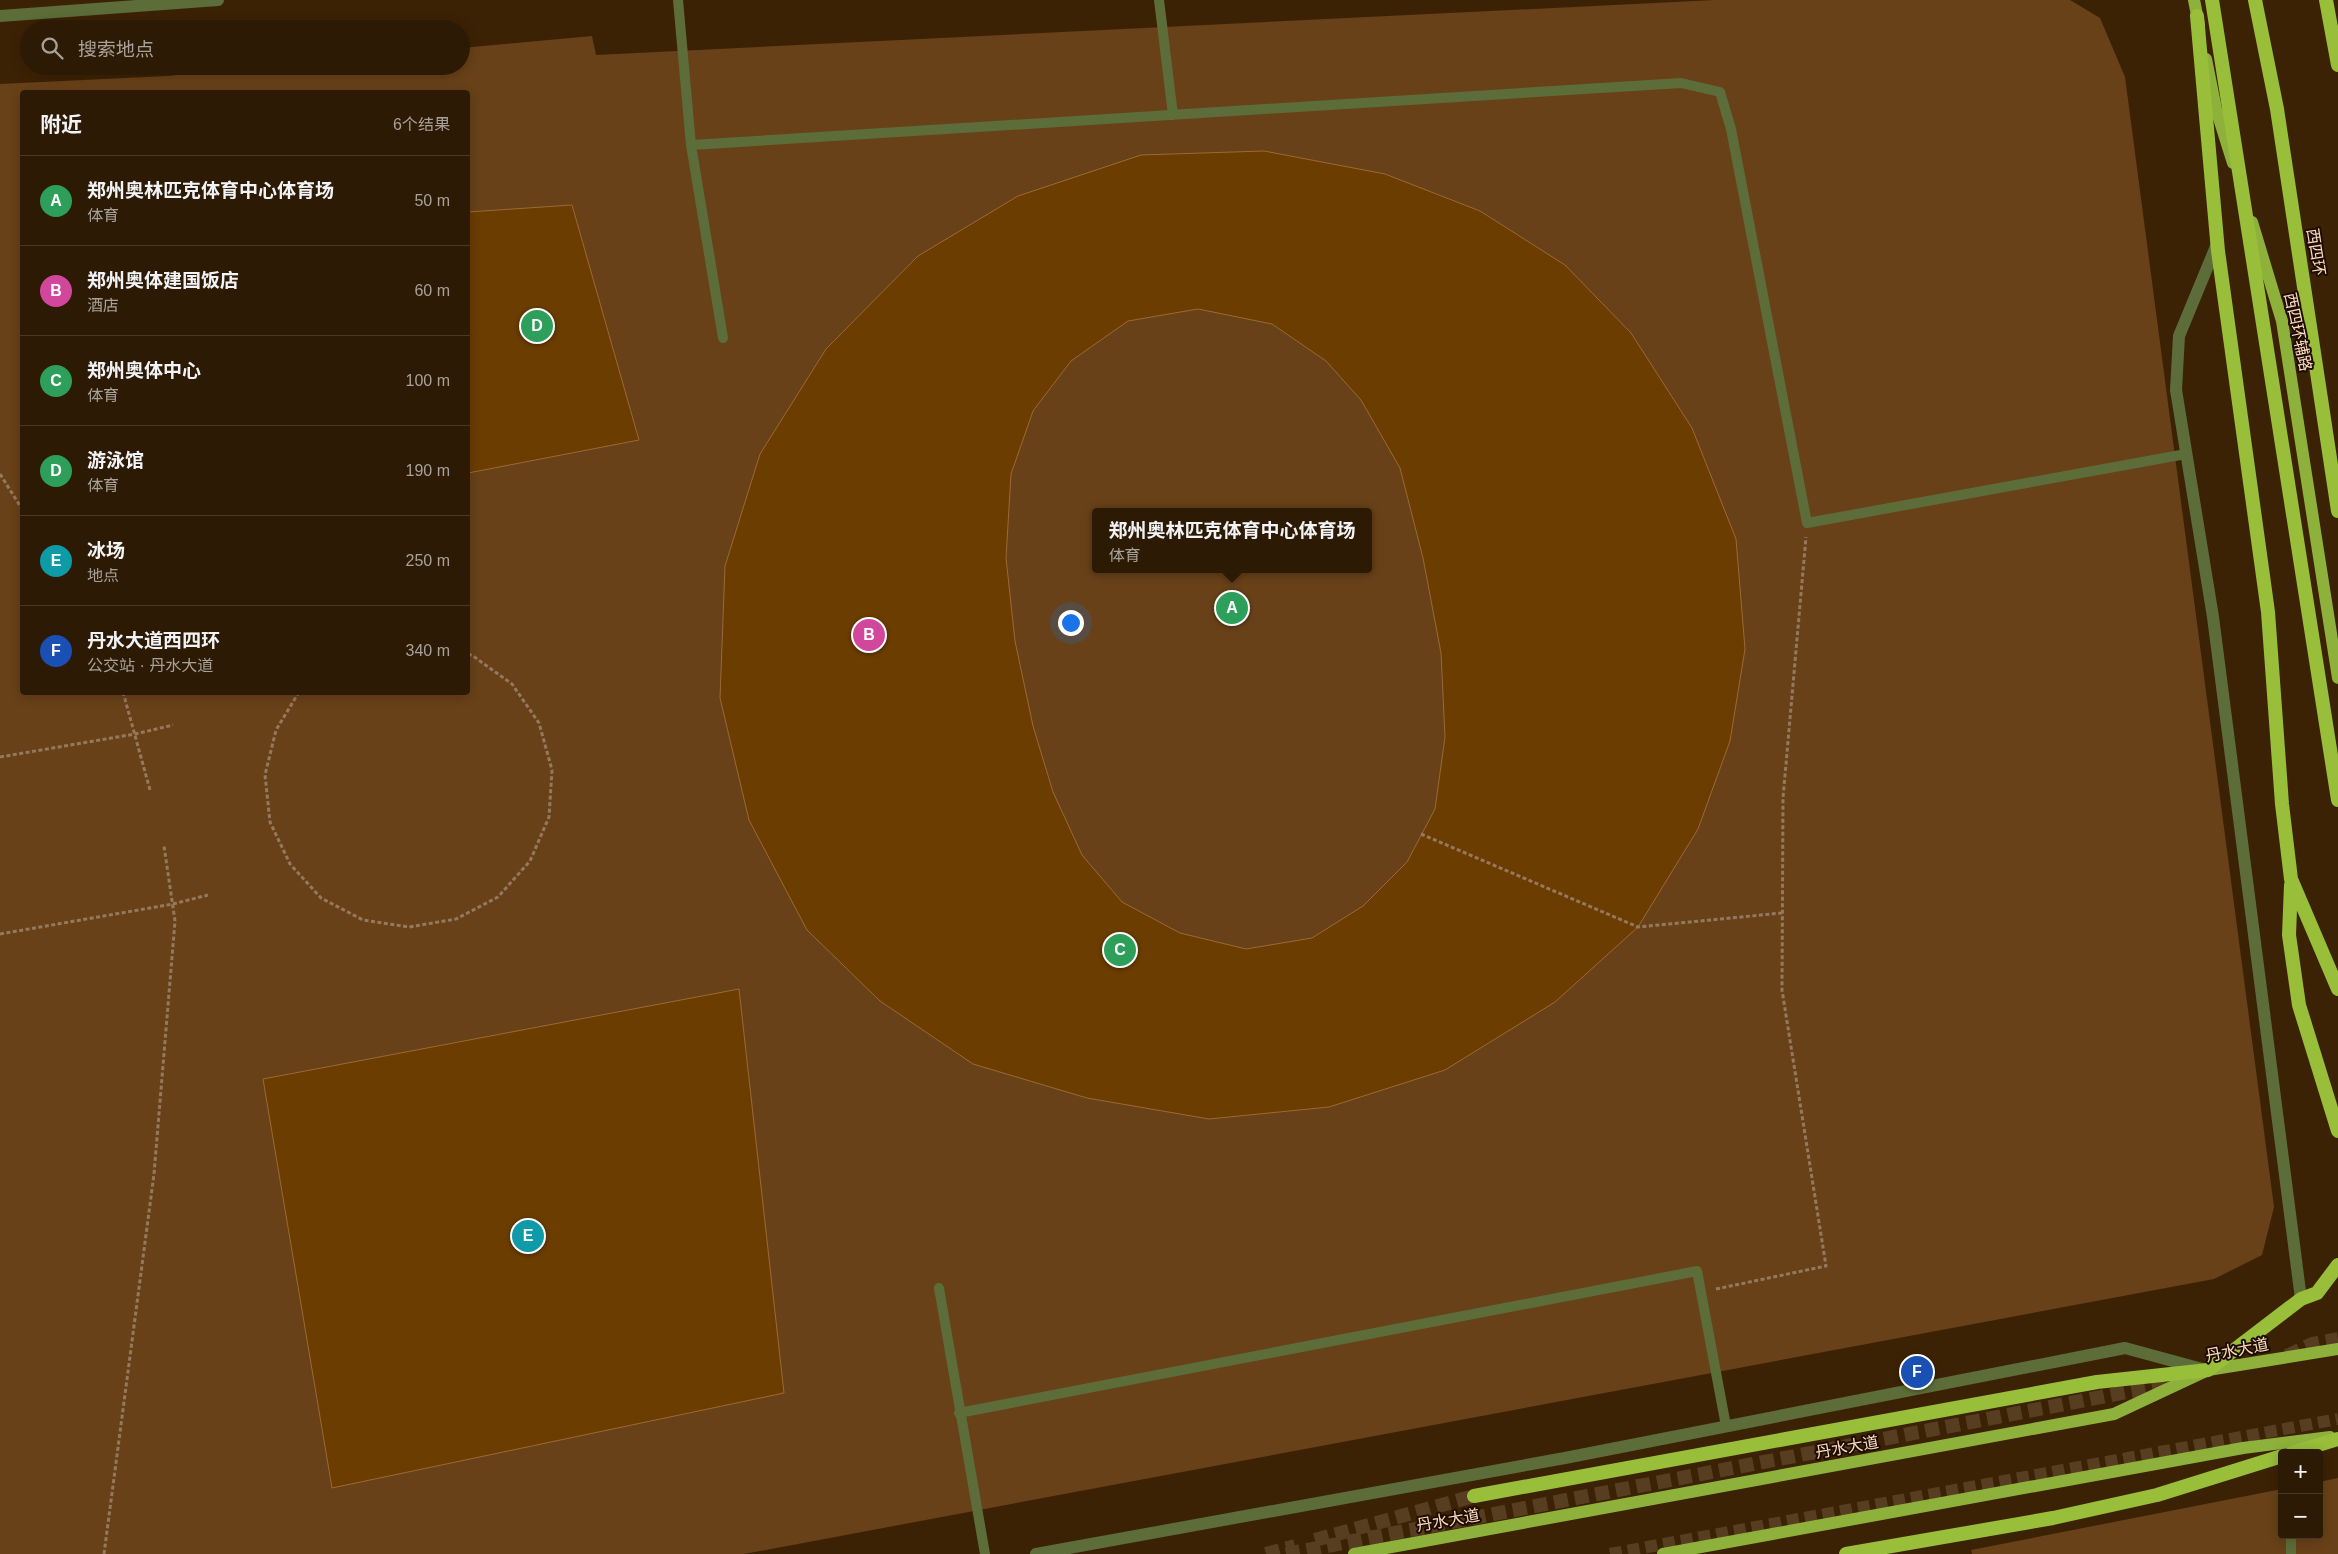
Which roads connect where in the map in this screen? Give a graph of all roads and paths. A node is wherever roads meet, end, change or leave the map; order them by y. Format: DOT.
graph roads {
  1 [pos="218,0"];
  2 [pos="678,0"];
  3 [pos="1159,0"];
  4 [pos="2194,0"];
  5 [pos="2212,0"];
  6 [pos="2255,0"];
  7 [pos="2326,0"];
  8 [pos="0,16"];
  9 [pos="2197,16"];
  10 [pos="2338,65"];
  11 [pos="1173,115"];
  12 [pos="691,145"];
  13 [pos="2217,244"];
  14 [pos="724,338"];
  15 [pos="2186,454"];
  16 [pos="0,474"];
  17 [pos="20,506"];
  18 [pos="2338,511"];
  19 [pos="1807,524"];
  20 [pos="470,655"];
  21 [pos="2338,678"];
  22 [pos="124,695"];
  23 [pos="297,695"];
  24 [pos="173,725"];
  25 [pos="135,734"];
  26 [pos="0,757"];
  27 [pos="150,790"];
  28 [pos="2338,800"];
  29 [pos="1421,834"];
  30 [pos="164,846"];
  31 [pos="2291,879"];
  32 [pos="208,895"];
  33 [pos="173,904"];
  34 [pos="1782,913"];
  35 [pos="0,934"];
  36 [pos="2338,989"];
  37 [pos="2338,1131"];
  38 [pos="2338,1265"];
  39 [pos="939,1288"];
  40 [pos="1701,1292"];
  41 [pos="2302,1299"];
  42 [pos="2338,1349"];
  43 [pos="2208,1370"];
  44 [pos="959,1413"];
  45 [pos="1726,1426"];
  46 [pos="2338,1437"];
  47 [pos="2304,1449"];
  48 [pos="2278,1457"];
  49 [pos="1474,1496"];
  50 [pos="2291,1539"];
  51 [pos="104,1554"];
  52 [pos="984,1554"];
  53 [pos="1036,1554"];
  54 [pos="1354,1554"];
  55 [pos="1663,1554"];
  56 [pos="1846,1554"];
  57 [pos="2291,1554"];
  1 -- 8 [label="street"];
  2 -- 12 [label="lane"];
  3 -- 11 [label="lane"];
  4 -- 9 [label="main road, 西四环辅路"];
  5 -- 28 [label="highway, bridge"];
  6 -- 18 [label="highway, 西四环"];
  7 -- 10 [label="highway"];
  9 -- 13 [label="highway"];
  9 -- 21 [label="main road, 西四环辅路"];
  11 -- 12 [label="lane"];
  11 -- 19 [label="lane"];
  12 -- 14 [label="lane"];
  13 -- 15 [label="street"];
  13 -- 31 [label="highway"];
  15 -- 19 [label="lane"];
  15 -- 41 [label="street"];
  16 -- 17 [label="path"];
  19 -- 34 [label="path"];
  20 -- 23 [label="path"];
  22 -- 25 [label="path"];
  24 -- 25 [label="path"];
  25 -- 26 [label="path"];
  25 -- 27 [label="path"];
  29 -- 34 [label="path"];
  30 -- 33 [label="path"];
  31 -- 36 [label="highway"];
  31 -- 37 [label="highway"];
  32 -- 33 [label="path"];
  33 -- 35 [label="path"];
  33 -- 51 [label="path"];
  34 -- 40 [label="path"];
  38 -- 41 [label="highway"];
  39 -- 44 [label="lane"];
  40 -- 44 [label="lane"];
  40 -- 45 [label="lane"];
  41 -- 43 [label="highway"];
  42 -- 43 [label="main road, 丹水大道"];
  43 -- 45 [label="street"];
  43 -- 49 [label="highway"];
  43 -- 54 [label="main road, 丹水大道"];
  44 -- 52 [label="lane"];
  45 -- 53 [label="street"];
  46 -- 47 [label="highway"];
  46 -- 55 [label="main road"];
  48 -- 56 [label="highway"];
  50 -- 57 [label="lane"];
}
